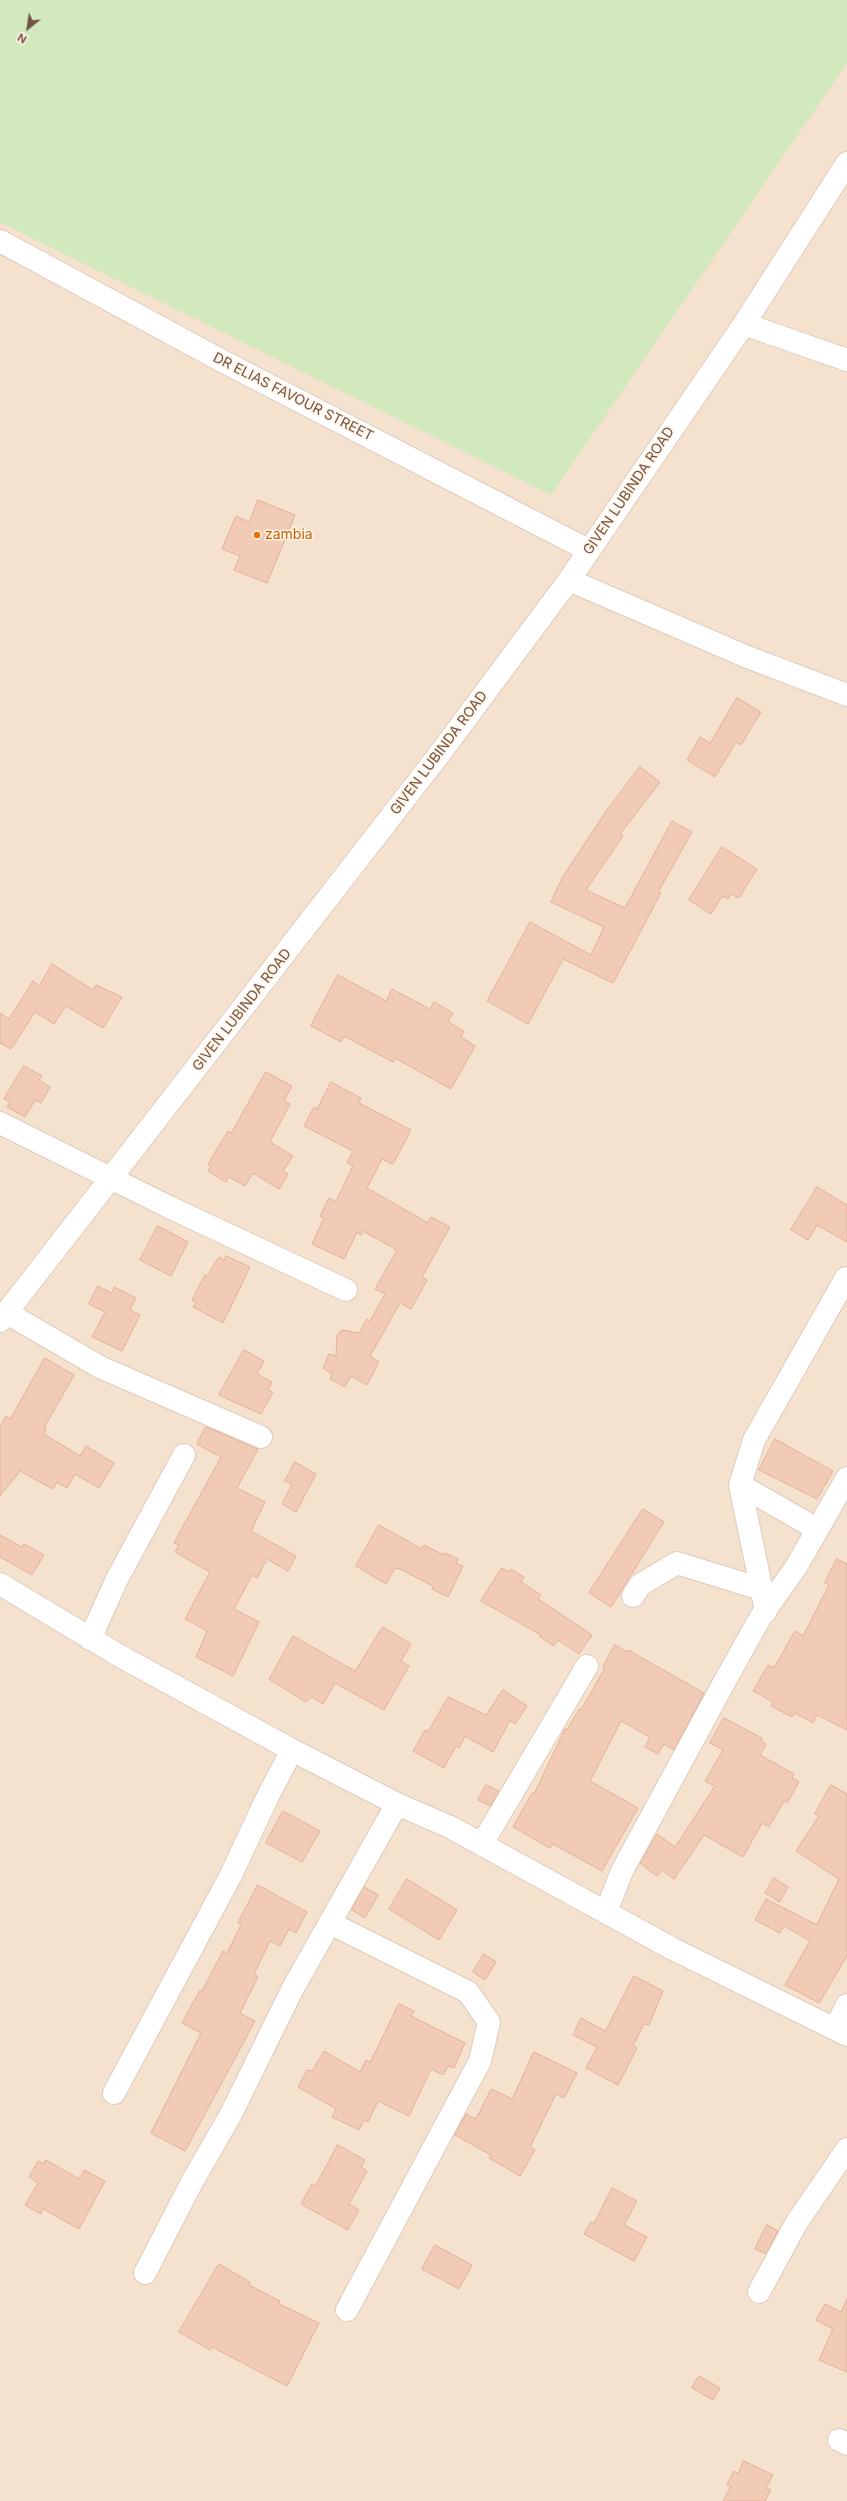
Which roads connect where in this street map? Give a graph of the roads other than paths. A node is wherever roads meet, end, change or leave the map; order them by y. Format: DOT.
graph roads {
  1 [pos="847,163"];
  2 [pos="0,241"];
  3 [pos="744,324"];
  4 [pos="847,360"];
  5 [pos="588,550"];
  6 [pos="569,580"];
  7 [pos="847,695"];
  8 [pos="0,1123"];
  9 [pos="112,1177"];
  10 [pos="846,1278"];
  11 [pos="346,1290"];
  12 [pos="3,1317"];
  13 [pos="261,1437"];
  14 [pos="184,1455"];
  15 [pos="847,1478"];
  16 [pos="740,1485"];
  17 [pos="817,1529"];
  18 [pos="0,1584"];
  19 [pos="761,1589"];
  20 [pos="633,1596"];
  21 [pos="766,1611"];
  22 [pos="90,1639"];
  23 [pos="587,1666"];
  24 [pos="292,1750"];
  25 [pos="397,1804"];
  26 [pos="482,1844"];
  27 [pos="606,1912"];
  28 [pos="330,1923"];
  29 [pos="847,2004"];
  30 [pos="841,2032"];
  31 [pos="114,2093"];
  32 [pos="847,2149"];
  33 [pos="145,2273"];
  34 [pos="759,2292"];
  35 [pos="348,2310"];
  1 -- 3 [label="street, GIVEN LUBINDA ROAD"];
  2 -- 5 [label="street, DR ELIAS FAVOUR STREET"];
  3 -- 4 [label="street"];
  3 -- 5 [label="street, GIVEN LUBINDA ROAD"];
  5 -- 6 [label="street, GIVEN LUBINDA ROAD"];
  6 -- 7 [label="street"];
  6 -- 9 [label="street, GIVEN LUBINDA ROAD"];
  8 -- 9 [label="street"];
  9 -- 11 [label="street"];
  9 -- 12 [label="street, GIVEN LUBINDA ROAD"];
  10 -- 16 [label="street"];
  12 -- 13 [label="street"];
  14 -- 22 [label="street"];
  15 -- 17 [label="street"];
  16 -- 17 [label="street"];
  16 -- 19 [label="street"];
  17 -- 21 [label="street"];
  18 -- 22 [label="street"];
  19 -- 20 [label="street"];
  19 -- 21 [label="street"];
  21 -- 27 [label="street"];
  22 -- 24 [label="street"];
  23 -- 26 [label="street"];
  24 -- 25 [label="street"];
  24 -- 31 [label="street"];
  25 -- 26 [label="street"];
  25 -- 28 [label="street"];
  26 -- 27 [label="street"];
  27 -- 30 [label="street"];
  28 -- 33 [label="street"];
  28 -- 35 [label="street"];
  29 -- 30 [label="street"];
  32 -- 34 [label="street"];
}
